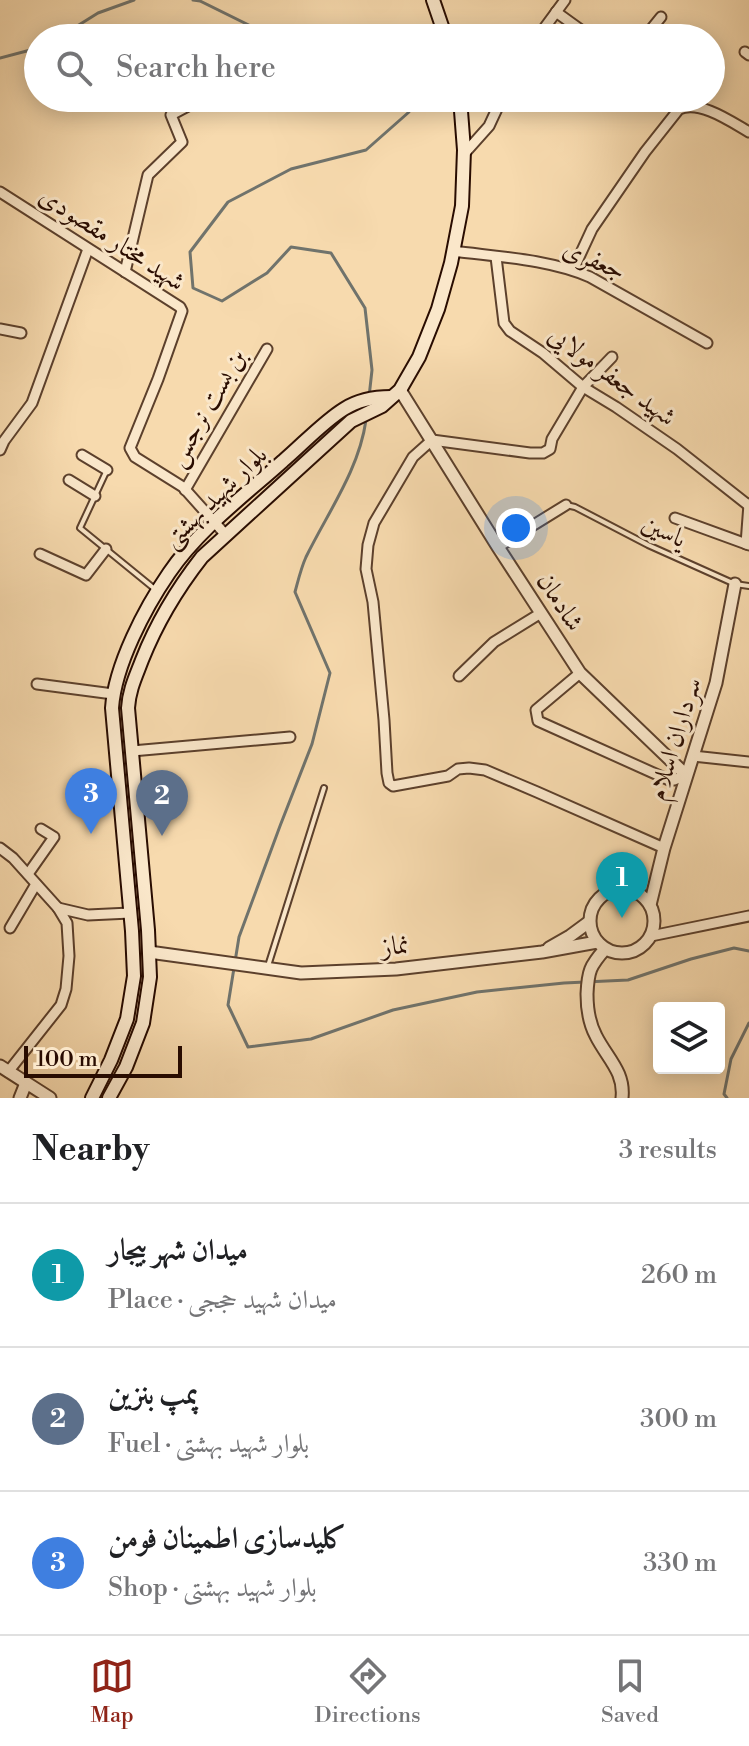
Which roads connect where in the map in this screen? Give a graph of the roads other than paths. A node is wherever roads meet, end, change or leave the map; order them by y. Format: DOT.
graph roads {
  1 [pos="433,0"];
  2 [pos="565,0"];
  3 [pos="556,12"];
  4 [pos="661,17"];
  5 [pos="441,24"];
  6 [pos="547,24"];
  7 [pos="573,24"];
  8 [pos="655,24"];
  9 [pos="177,112"];
  10 [pos="461,112"];
  11 [pos="496,112"];
  12 [pos="677,112"];
  13 [pos="708,112"];
  14 [pos="749,132"];
  15 [pos="464,154"];
  16 [pos="0,192"];
  17 [pos="88,249"];
  18 [pos="453,251"];
  19 [pos="496,257"];
  20 [pos="573,270"];
  21 [pos="125,272"];
  22 [pos="0,329"];
  23 [pos="21,333"];
  24 [pos="707,343"];
  25 [pos="267,349"];
  26 [pos="612,357"];
  27 [pos="583,387"];
  28 [pos="388,398"];
  29 [pos="432,440"];
  30 [pos="0,450"];
  31 [pos="82,455"];
  32 [pos="107,470"];
  33 [pos="69,480"];
  34 [pos="185,490"];
  35 [pos="95,496"];
  36 [pos="566,505"];
  37 [pos="748,505"];
  38 [pos="675,518"];
  39 [pos="214,523"];
  40 [pos="225,534"];
  41 [pos="747,545"];
  42 [pos="498,547"];
  43 [pos="106,549"];
  44 [pos="40,554"];
  45 [pos="735,584"];
  46 [pos="749,586"];
  47 [pos="158,592"];
  48 [pos="541,613"];
  49 [pos="580,673"];
  50 [pos="459,676"];
  51 [pos="37,684"];
  52 [pos="113,694"];
  53 [pos="290,737"];
  54 [pos="132,751"];
  55 [pos="693,756"];
  56 [pos="749,762"];
  57 [pos="686,775"];
  58 [pos="324,788"];
  59 [pos="138,818"];
  60 [pos="122,819"];
  61 [pos="41,829"];
  62 [pos="0,848"];
  63 [pos="664,848"];
  64 [pos="28,874"];
  65 [pos="36,884"];
  66 [pos="650,905"];
  67 [pos="58,908"];
  68 [pos="130,913"];
  69 [pos="749,916"];
  70 [pos="589,922"];
  71 [pos="10,928"];
  72 [pos="651,936"];
  73 [pos="601,946"];
  74 [pos="149,952"];
  75 [pos="542,952"];
  76 [pos="267,968"];
  77 [pos="4,1069"];
  78 [pos="26,1083"];
  79 [pos="20,1098"];
  80 [pos="50,1098"];
  81 [pos="92,1098"];
  82 [pos="109,1098"];
  83 [pos="622,1098"];
  1 -- 5 [label="main road"];
  2 -- 3 [label="street"];
  3 -- 6 [label="street"];
  3 -- 7 [label="street"];
  4 -- 8 [label="street"];
  9 -- 21 [label="street"];
  10 -- 15 [label="main road"];
  11 -- 15 [label="street"];
  12 -- 20 [label="street"];
  13 -- 14 [label="street"];
  15 -- 18 [label="main road"];
  16 -- 17 [label="street, شهید مختار مقصودی"];
  17 -- 21 [label="street, شهید مختار مقصودی"];
  17 -- 30 [label="street"];
  18 -- 19 [label="street, جعفری"];
  18 -- 28 [label="main road"];
  19 -- 20 [label="street, جعفری"];
  19 -- 27 [label="street, شهید جعفر مولایی"];
  20 -- 24 [label="street, جعفری"];
  21 -- 34 [label="street, شهید مختار مقصودی"];
  22 -- 23 [label="street"];
  25 -- 34 [label="street, بن بست نرجس"];
  26 -- 27 [label="street"];
  27 -- 29 [label="street"];
  27 -- 37 [label="street, شهید جعفر مولایی"];
  28 -- 29 [label="street, شادمان"];
  28 -- 39 [label="main road, بلوار شهید بهشتی"];
  28 -- 40 [label="main road, بلوار شهید بهشتی"];
  29 -- 42 [label="street, شادمان"];
  29 -- 63 [label="street"];
  31 -- 32 [label="street"];
  32 -- 35 [label="lane"];
  33 -- 35 [label="street"];
  34 -- 39 [label="street, شهید مختار مقصودی"];
  35 -- 43 [label="lane"];
  36 -- 42 [label="street"];
  36 -- 45 [label="lane, یاسین"];
  37 -- 41 [label="street"];
  38 -- 41 [label="street"];
  39 -- 40 [label="street, شهید مختار مقصودی"];
  39 -- 47 [label="main road, بلوار شهید بهشتی"];
  40 -- 54 [label="main road, بلوار شهید بهشتی"];
  42 -- 48 [label="street, شادمان"];
  43 -- 44 [label="street"];
  43 -- 47 [label="lane"];
  45 -- 46 [label="lane, یاسین"];
  45 -- 55 [label="street, سرداران اسلام"];
  47 -- 52 [label="main road, بلوار شهید بهشتی"];
  48 -- 49 [label="street, شادمان"];
  48 -- 50 [label="street"];
  49 -- 57 [label="street, شادمان"];
  49 -- 57 [label="street"];
  51 -- 52 [label="street"];
  52 -- 60 [label="main road, بلوار شهید بهشتی"];
  53 -- 54 [label="street"];
  54 -- 59 [label="main road, بلوار شهید بهشتی"];
  55 -- 56 [label="street"];
  55 -- 57 [label="street, سرداران اسلام"];
  57 -- 63 [label="street, سرداران اسلام"];
  58 -- 76 [label="lane"];
  59 -- 60 [label="main road"];
  59 -- 74 [label="main road, بلوار شهید بهشتی"];
  60 -- 68 [label="main road, بلوار شهید بهشتی"];
  61 -- 64 [label="street"];
  62 -- 64 [label="street"];
  63 -- 66 [label="street, سرداران اسلام"];
  64 -- 65 [label="street"];
  65 -- 67 [label="street"];
  65 -- 71 [label="street"];
  66 -- 70 [label="street"];
  66 -- 72 [label="street"];
  67 -- 68 [label="street"];
  67 -- 77 [label="street"];
  68 -- 81 [label="main road, بلوار شهید بهشتی"];
  69 -- 72 [label="street"];
  70 -- 73 [label="street"];
  70 -- 75 [label="street"];
  72 -- 73 [label="street"];
  73 -- 75 [label="street, نماز"];
  73 -- 83 [label="street"];
  74 -- 76 [label="street, نماز"];
  74 -- 82 [label="main road, بلوار شهید بهشتی"];
  75 -- 76 [label="street, نماز"];
  77 -- 78 [label="street"];
  78 -- 79 [label="street"];
  78 -- 80 [label="street"];
}
